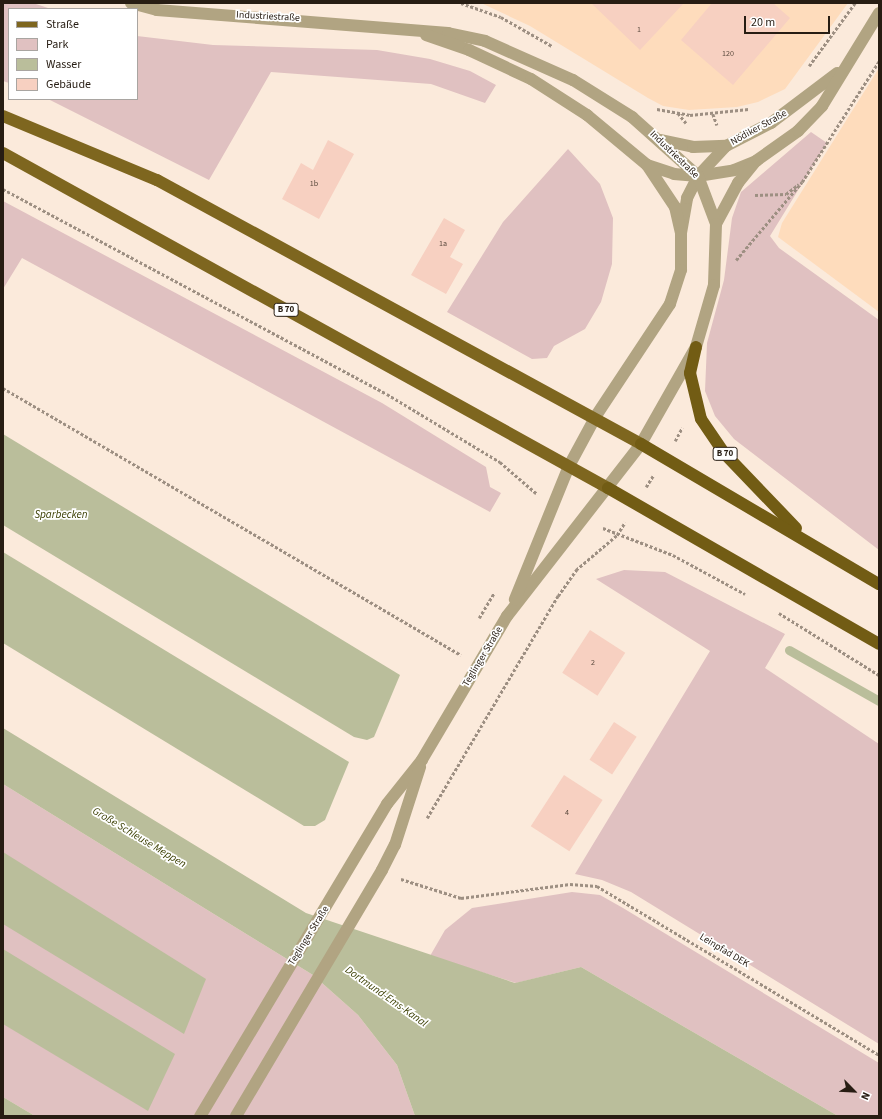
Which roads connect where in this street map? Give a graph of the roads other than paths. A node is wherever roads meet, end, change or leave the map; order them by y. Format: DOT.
graph roads {
  1 [pos="131,3"];
  2 [pos="879,13"];
  3 [pos="406,29"];
  4 [pos="842,68"];
  5 [pos="3,116"];
  6 [pos="661,140"];
  7 [pos="726,146"];
  8 [pos="3,153"];
  9 [pos="756,161"];
  10 [pos="647,166"];
  11 [pos="698,176"];
  12 [pos="716,224"];
  13 [pos="681,233"];
  14 [pos="696,347"];
  15 [pos="596,416"];
  16 [pos="641,444"];
  17 [pos="569,466"];
  18 [pos="608,488"];
  19 [pos="807,539"];
  20 [pos="879,584"];
  21 [pos="508,616"];
  22 [pos="879,644"];
  23 [pos="422,760"];
  24 [pos="200,1116"];
  25 [pos="236,1116"];
  1 -- 3 [label="street, Industriestraße"];
  2 -- 4 [label="street, Nödiker Straße"];
  3 -- 6 [label="street, Industriestraße"];
  3 -- 10 [label="street, Industriestraße"];
  4 -- 7 [label="street, Nödiker Straße"];
  4 -- 9 [label="street, Nödiker Straße"];
  5 -- 15 [label="main road, B 70"];
  6 -- 7 [label="street, Nödiker Straße"];
  6 -- 11 [label="street, Industriestraße"];
  7 -- 11 [label="street"];
  8 -- 17 [label="main road, B 70"];
  9 -- 11 [label="street, Nödiker Straße"];
  9 -- 12 [label="street, Nödiker Straße"];
  10 -- 11 [label="street, Nödiker Straße"];
  10 -- 13 [label="street, Industriestraße"];
  11 -- 12 [label="street, Industriestraße"];
  11 -- 13 [label="street"];
  12 -- 14 [label="street, Industriestraße"];
  13 -- 15 [label="street, Industriestraße"];
  14 -- 16 [label="street, Industriestraße"];
  14 -- 19 [label="highway, B 70"];
  15 -- 16 [label="main road, B 70"];
  15 -- 17 [label="street, Industriestraße"];
  16 -- 18 [label="street, Industriestraße"];
  16 -- 19 [label="highway, B 70"];
  17 -- 18 [label="main road, B 70"];
  17 -- 21 [label="street, Teglinger Straße"];
  18 -- 21 [label="street, Teglinger Straße"];
  18 -- 22 [label="highway, B 70"];
  19 -- 20 [label="highway, B 70"];
  21 -- 23 [label="street, Teglinger Straße"];
  23 -- 24 [label="street, Teglinger Straße"];
  23 -- 25 [label="street, Teglinger Straße"];
}
